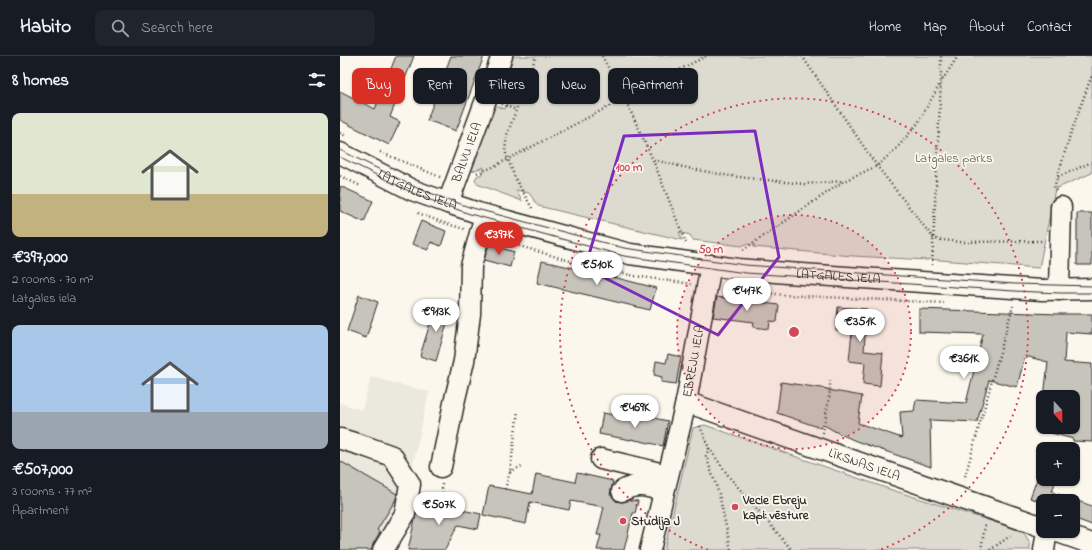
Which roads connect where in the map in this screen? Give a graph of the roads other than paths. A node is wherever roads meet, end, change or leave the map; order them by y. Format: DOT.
graph roads {
  1 [pos="502,56"];
  2 [pos="346,146"];
  3 [pos="448,203"];
  4 [pos="1061,207"];
  5 [pos="486,215"];
  6 [pos="711,265"];
  7 [pos="1092,289"];
  8 [pos="1059,290"];
  9 [pos="685,405"];
  10 [pos="340,439"];
  11 [pos="601,459"];
  12 [pos="441,467"];
  13 [pos="666,483"];
  14 [pos="622,491"];
  15 [pos="1036,525"];
  16 [pos="1046,538"];
  17 [pos="1075,538"];
  18 [pos="1092,544"];
  19 [pos="383,550"];
  20 [pos="650,550"];
  21 [pos="1044,550"];
  1 -- 3 [label="street, BALVU IELA"];
  2 -- 3 [label="street, LATGALES IELA"];
  3 -- 5 [label="street, LATGALES IELA"];
  4 -- 8 [label="street"];
  5 -- 6 [label="street, LATGALES IELA"];
  5 -- 12 [label="street"];
  6 -- 8 [label="street, LATGALES IELA"];
  6 -- 9 [label="street, EBREJU IELA"];
  7 -- 8 [label="street, LATGALES IELA"];
  9 -- 13 [label="street, EBREJU IELA"];
  9 -- 15 [label="street, LĪKSNAS IELA"];
  10 -- 19 [label="street"];
  11 -- 13 [label="street"];
  13 -- 14 [label="street"];
  13 -- 20 [label="street, EBREJU IELA"];
  16 -- 21 [label="street"];
  17 -- 18 [label="street"];
}
